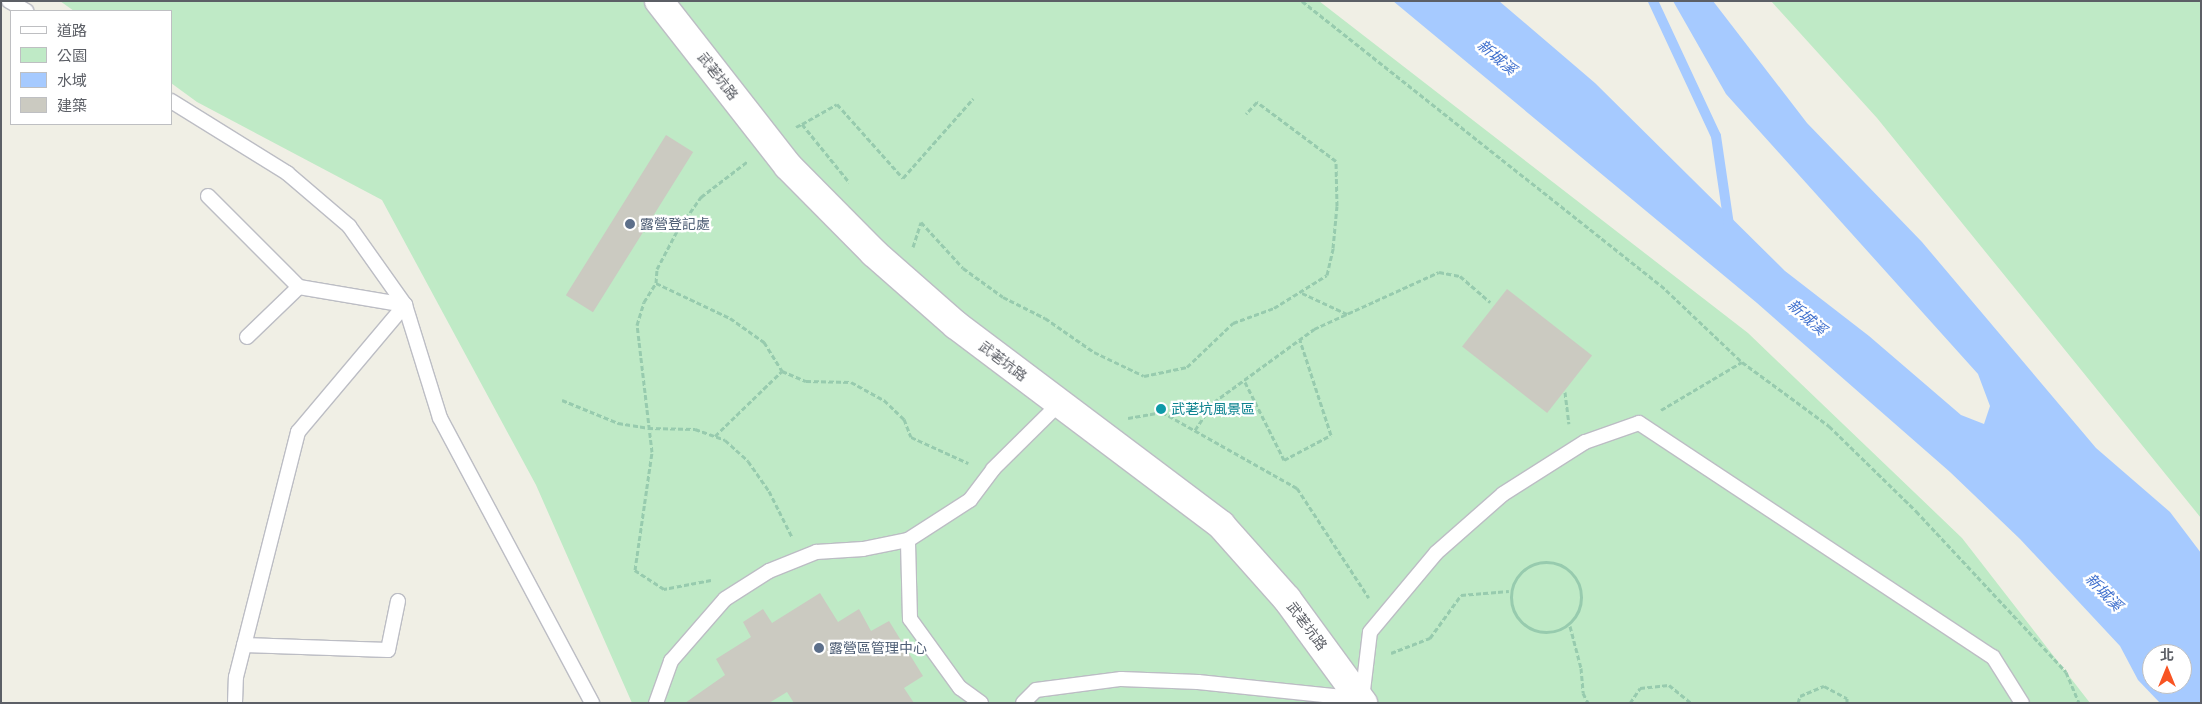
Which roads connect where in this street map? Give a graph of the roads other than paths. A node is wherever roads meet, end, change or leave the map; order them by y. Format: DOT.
graph roads {
  1 [pos="9,1"];
  2 [pos="659,1"];
  3 [pos="24,10"];
  4 [pos="172,102"];
  5 [pos="208,196"];
  6 [pos="299,287"];
  7 [pos="405,305"];
  8 [pos="246,336"];
  9 [pos="1060,403"];
  10 [pos="908,540"];
  11 [pos="398,602"];
  12 [pos="244,645"];
  13 [pos="1366,702"];
  14 [pos="235,703"];
  15 [pos="592,703"];
  16 [pos="656,703"];
  17 [pos="981,703"];
  18 [pos="1023,703"];
  19 [pos="2022,703"];
  1 -- 3 [label="lane"];
  2 -- 9 [label="street, 武荖坑路"];
  4 -- 7 [label="lane"];
  5 -- 6 [label="lane"];
  6 -- 7 [label="lane"];
  6 -- 8 [label="lane"];
  7 -- 12 [label="lane"];
  7 -- 15 [label="lane"];
  9 -- 10 [label="lane"];
  9 -- 13 [label="street, 武荖坑路"];
  10 -- 16 [label="lane"];
  10 -- 17 [label="lane"];
  11 -- 12 [label="lane"];
  12 -- 14 [label="lane"];
  13 -- 18 [label="lane"];
  13 -- 19 [label="lane"];
}
